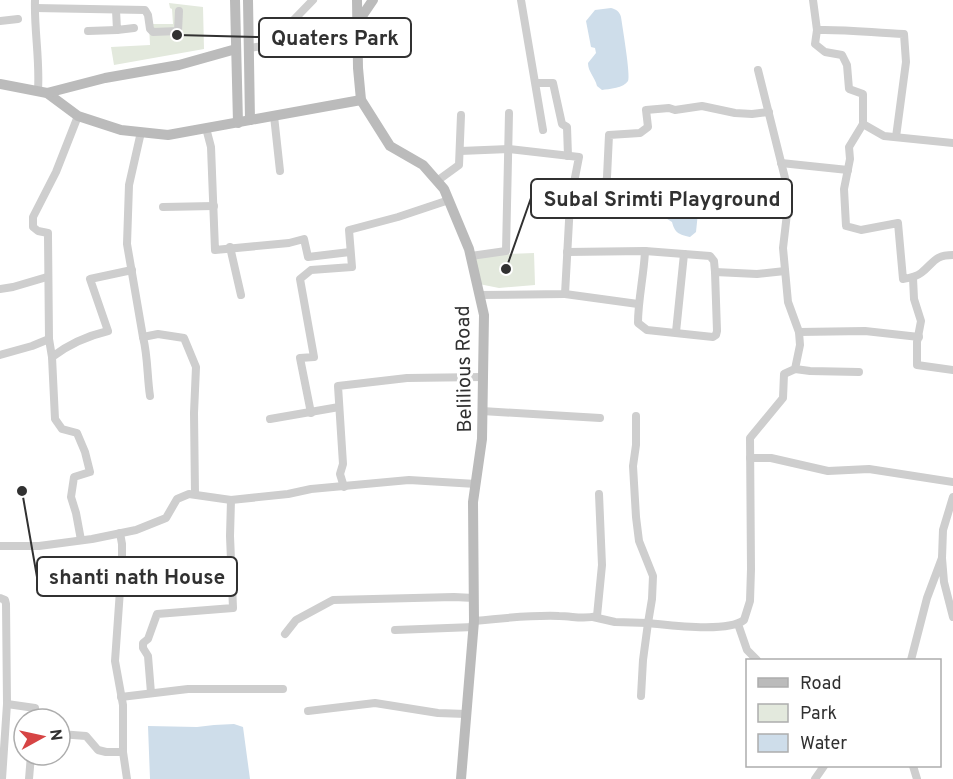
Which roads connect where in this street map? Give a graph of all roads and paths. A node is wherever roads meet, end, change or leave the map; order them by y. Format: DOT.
graph roads {
  1 [pos="235,0"];
  2 [pos="248,0"];
  3 [pos="313,0"];
  4 [pos="357,0"];
  5 [pos="373,0"];
  6 [pos="521,0"];
  7 [pos="813,0"];
  8 [pos="35,4"];
  9 [pos="116,10"];
  10 [pos="179,11"];
  11 [pos="18,19"];
  12 [pos="0,21"];
  13 [pos="358,22"];
  14 [pos="134,28"];
  15 [pos="117,30"];
  16 [pos="818,30"];
  17 [pos="88,31"];
  18 [pos="279,38"];
  19 [pos="249,48"];
  20 [pos="236,49"];
  21 [pos="758,70"];
  22 [pos="536,83"];
  23 [pos="0,84"];
  24 [pos="42,92"];
  25 [pos="361,100"];
  26 [pos="769,112"];
  27 [pos="509,113"];
  28 [pos="461,115"];
  29 [pos="78,116"];
  30 [pos="274,116"];
  31 [pos="250,120"];
  32 [pos="237,123"];
  33 [pos="863,124"];
  34 [pos="206,128"];
  35 [pos="543,130"];
  36 [pos="141,132"];
  37 [pos="896,137"];
  38 [pos="953,143"];
  39 [pos="509,149"];
  40 [pos="460,152"];
  41 [pos="568,156"];
  42 [pos="781,163"];
  43 [pos="848,170"];
  44 [pos="280,171"];
  45 [pos="437,181"];
  46 [pos="449,200"];
  47 [pos="570,203"];
  48 [pos="214,206"];
  49 [pos="163,207"];
  50 [pos="230,247"];
  51 [pos="645,251"];
  52 [pos="350,252"];
  53 [pos="567,252"];
  54 [pos="684,254"];
  55 [pos="953,255"];
  56 [pos="471,256"];
  57 [pos="132,270"];
  58 [pos="785,271"];
  59 [pos="715,272"];
  60 [pos="48,277"];
  61 [pos="913,278"];
  62 [pos="0,289"];
  63 [pos="565,294"];
  64 [pos="241,295"];
  65 [pos="480,295"];
  66 [pos="638,303"];
  67 [pos="676,332"];
  68 [pos="799,332"];
  69 [pos="919,337"];
  70 [pos="143,338"];
  71 [pos="49,339"];
  72 [pos="0,356"];
  73 [pos="52,357"];
  74 [pos="795,369"];
  75 [pos="953,370"];
  76 [pos="859,372"];
  77 [pos="483,377"];
  78 [pos="150,396"];
  79 [pos="339,407"];
  80 [pos="482,411"];
  81 [pos="311,413"];
  82 [pos="636,416"];
  83 [pos="600,418"];
  84 [pos="270,419"];
  85 [pos="750,458"];
  86 [pos="953,482"];
  87 [pos="476,484"];
  88 [pos="344,487"];
  89 [pos="195,494"];
  90 [pos="599,494"];
  91 [pos="953,497"];
  92 [pos="231,500"];
  93 [pos="120,533"];
  94 [pos="81,540"];
  95 [pos="0,546"];
  96 [pos="942,558"];
  97 [pos="0,598"];
  98 [pos="474,598"];
  99 [pos="593,617"];
  100 [pos="953,617"];
  101 [pos="648,623"];
  102 [pos="474,624"];
  103 [pos="738,624"];
  104 [pos="395,630"];
  105 [pos="285,634"];
  106 [pos="756,659"];
  107 [pos="911,659"];
  108 [pos="283,689"];
  109 [pos="151,693"];
  110 [pos="641,696"];
  111 [pos="121,697"];
  112 [pos="7,704"];
  113 [pos="28,707"];
  114 [pos="308,711"];
  115 [pos="466,714"];
  116 [pos="72,735"];
  117 [pos="123,752"];
  118 [pos="2,779"];
  119 [pos="127,779"];
  120 [pos="461,779"];
  1 -- 20 [label="main road"];
  2 -- 19 [label="main road"];
  3 -- 18 [label="street"];
  4 -- 13 [label="main road, Belilious Road"];
  5 -- 13 [label="main road"];
  6 -- 22 [label="street"];
  7 -- 16 [label="street"];
  8 -- 9 [label="street"];
  8 -- 24 [label="street"];
  9 -- 10 [label="street"];
  9 -- 15 [label="street"];
  11 -- 12 [label="street"];
  13 -- 18 [label="street"];
  13 -- 25 [label="main road, Belilious Road"];
  14 -- 15 [label="street"];
  15 -- 17 [label="street"];
  16 -- 33 [label="street"];
  16 -- 37 [label="street"];
  18 -- 19 [label="street"];
  19 -- 31 [label="main road"];
  20 -- 24 [label="main road"];
  20 -- 32 [label="main road"];
  21 -- 26 [label="street"];
  22 -- 35 [label="street"];
  22 -- 41 [label="street"];
  23 -- 24 [label="main road"];
  24 -- 29 [label="main road"];
  25 -- 30 [label="main road"];
  25 -- 45 [label="main road, Belilious Road"];
  26 -- 42 [label="street"];
  26 -- 47 [label="street"];
  27 -- 39 [label="street"];
  28 -- 40 [label="street"];
  29 -- 36 [label="main road"];
  29 -- 60 [label="street"];
  30 -- 31 [label="main road"];
  30 -- 44 [label="street"];
  31 -- 32 [label="main road"];
  32 -- 34 [label="main road"];
  33 -- 37 [label="street"];
  33 -- 43 [label="street"];
  34 -- 36 [label="main road"];
  34 -- 48 [label="street"];
  36 -- 57 [label="street"];
  37 -- 38 [label="street"];
  39 -- 40 [label="street"];
  39 -- 41 [label="street"];
  39 -- 56 [label="street"];
  40 -- 45 [label="street"];
  41 -- 47 [label="street"];
  42 -- 43 [label="street"];
  42 -- 58 [label="street"];
  43 -- 61 [label="street"];
  45 -- 46 [label="main road, Belilious Road"];
  46 -- 52 [label="street"];
  46 -- 56 [label="main road, Belilious Road"];
  47 -- 53 [label="street"];
  48 -- 49 [label="street"];
  48 -- 50 [label="street"];
  50 -- 52 [label="street"];
  50 -- 64 [label="street"];
  51 -- 53 [label="street"];
  51 -- 54 [label="street"];
  51 -- 66 [label="street"];
  52 -- 81 [label="street"];
  53 -- 63 [label="street"];
  54 -- 59 [label="street"];
  54 -- 67 [label="street"];
  55 -- 61 [label="street"];
  56 -- 65 [label="main road, Belilious Road"];
  57 -- 70 [label="street"];
  57 -- 73 [label="street"];
  58 -- 59 [label="street"];
  58 -- 68 [label="street"];
  59 -- 67 [label="street"];
  60 -- 62 [label="street"];
  60 -- 71 [label="street"];
  61 -- 69 [label="street"];
  63 -- 65 [label="street"];
  63 -- 66 [label="street"];
  65 -- 77 [label="main road, Belilious Road"];
  66 -- 67 [label="street"];
  68 -- 69 [label="street"];
  68 -- 74 [label="street"];
  69 -- 75 [label="street"];
  70 -- 78 [label="street"];
  70 -- 89 [label="street"];
  71 -- 72 [label="street"];
  71 -- 73 [label="street"];
  73 -- 94 [label="street"];
  74 -- 76 [label="street"];
  74 -- 85 [label="street"];
  77 -- 79 [label="street"];
  77 -- 80 [label="main road, Belilious Road"];
  79 -- 81 [label="street"];
  79 -- 88 [label="street"];
  80 -- 83 [label="street"];
  80 -- 87 [label="main road, Belilious Road"];
  81 -- 84 [label="street"];
  82 -- 101 [label="street"];
  85 -- 86 [label="street"];
  85 -- 103 [label="street"];
  87 -- 88 [label="street"];
  87 -- 98 [label="main road, Belilious Road"];
  88 -- 92 [label="street"];
  89 -- 92 [label="street"];
  89 -- 93 [label="street"];
  90 -- 99 [label="street"];
  91 -- 96 [label="street"];
  92 -- 109 [label="street"];
  93 -- 94 [label="street"];
  93 -- 111 [label="street"];
  94 -- 95 [label="street"];
  96 -- 100 [label="street"];
  96 -- 107 [label="street"];
  97 -- 112 [label="street"];
  98 -- 102 [label="main road, Belilious Road"];
  98 -- 105 [label="street"];
  99 -- 101 [label="street"];
  99 -- 102 [label="street"];
  101 -- 103 [label="street"];
  101 -- 110 [label="street"];
  102 -- 104 [label="street"];
  102 -- 115 [label="main road, Belilious Road"];
  103 -- 106 [label="street"];
  108 -- 109 [label="street"];
  109 -- 111 [label="street"];
  111 -- 117 [label="street"];
  112 -- 113 [label="street"];
  112 -- 118 [label="street"];
  114 -- 115 [label="street"];
  115 -- 120 [label="main road, Belilious Road"];
  116 -- 117 [label="street"];
  117 -- 119 [label="street"];
}
